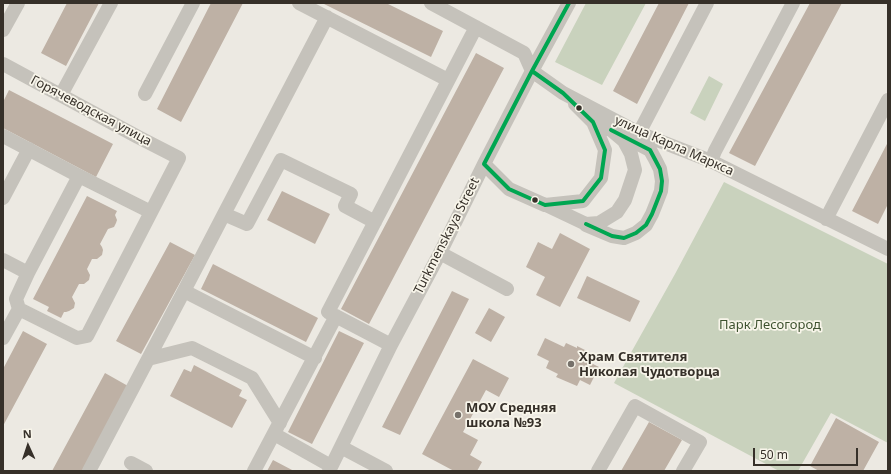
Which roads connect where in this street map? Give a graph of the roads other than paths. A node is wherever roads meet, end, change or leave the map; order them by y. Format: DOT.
graph roads {
  1 [pos="18,3"];
  2 [pos="112,3"];
  3 [pos="193,3"];
  4 [pos="299,3"];
  5 [pos="570,3"];
  6 [pos="707,3"];
  7 [pos="793,3"];
  8 [pos="440,5"];
  9 [pos="327,17"];
  10 [pos="476,27"];
  11 [pos="3,30"];
  12 [pos="3,64"];
  13 [pos="532,71"];
  14 [pos="448,80"];
  15 [pos="563,93"];
  16 [pos="145,94"];
  17 [pos="61,96"];
  18 [pos="888,100"];
  19 [pos="593,122"];
  20 [pos="611,130"];
  21 [pos="639,132"];
  22 [pos="3,136"];
  23 [pos="29,150"];
  24 [pos="711,161"];
  25 [pos="484,164"];
  26 [pos="79,176"];
  27 [pos="3,198"];
  28 [pos="545,205"];
  29 [pos="151,212"];
  30 [pos="224,214"];
  31 [pos="826,219"];
  32 [pos="375,222"];
  33 [pos="586,224"];
  34 [pos="888,249"];
  35 [pos="440,253"];
  36 [pos="3,260"];
  37 [pos="28,273"];
  38 [pos="507,289"];
  39 [pos="184,291"];
  40 [pos="18,309"];
  41 [pos="336,316"];
  42 [pos="3,338"];
  43 [pos="391,345"];
  44 [pos="315,358"];
  45 [pos="148,359"];
  46 [pos="277,428"];
  47 [pos="341,447"];
  48 [pos="131,463"];
  49 [pos="330,468"];
  50 [pos="89,471"];
  51 [pos="146,471"];
  52 [pos="254,471"];
  53 [pos="386,471"];
  54 [pos="598,471"];
  55 [pos="683,471"];
  1 -- 11 [label="street"];
  2 -- 17 [label="street"];
  3 -- 16 [label="street"];
  4 -- 9 [label="street"];
  5 -- 13 [label="street, Turkmenskaya Street"];
  6 -- 21 [label="street"];
  7 -- 24 [label="street"];
  8 -- 10 [label="street"];
  9 -- 14 [label="street"];
  9 -- 30 [label="street"];
  10 -- 13 [label="street"];
  10 -- 14 [label="street"];
  12 -- 17 [label="street, Горячеводская улица"];
  13 -- 15 [label="street, улица Карла Маркса"];
  13 -- 25 [label="street, Turkmenskaya Street"];
  14 -- 32 [label="street"];
  15 -- 19 [label="street"];
  15 -- 21 [label="street, улица Карла Маркса"];
  17 -- 29 [label="street, Горячеводская улица"];
  18 -- 31 [label="street"];
  19 -- 20 [label="street"];
  19 -- 28 [label="street"];
  20 -- 33 [label="street"];
  20 -- 33 [label="street"];
  21 -- 24 [label="street, улица Карла Маркса"];
  22 -- 23 [label="street"];
  23 -- 26 [label="street"];
  23 -- 27 [label="street"];
  24 -- 31 [label="street, улица Карла Маркса"];
  25 -- 28 [label="street"];
  25 -- 35 [label="street, Turkmenskaya Street"];
  26 -- 29 [label="street"];
  26 -- 37 [label="street"];
  28 -- 33 [label="street"];
  29 -- 40 [label="street"];
  30 -- 32 [label="street"];
  30 -- 39 [label="street"];
  31 -- 34 [label="street, улица Карла Маркса"];
  32 -- 41 [label="street"];
  35 -- 38 [label="street"];
  35 -- 43 [label="street, Turkmenskaya Street"];
  36 -- 37 [label="street"];
  37 -- 40 [label="street"];
  39 -- 44 [label="street"];
  39 -- 45 [label="street"];
  40 -- 42 [label="street"];
  41 -- 43 [label="street"];
  41 -- 44 [label="street"];
  43 -- 47 [label="street, Turkmenskaya Street"];
  44 -- 46 [label="street"];
  45 -- 46 [label="street"];
  45 -- 50 [label="street"];
  46 -- 49 [label="street"];
  46 -- 52 [label="street"];
  47 -- 49 [label="street, Turkmenskaya Street"];
  47 -- 53 [label="street"];
  48 -- 51 [label="street"];
  54 -- 55 [label="street"];
}
